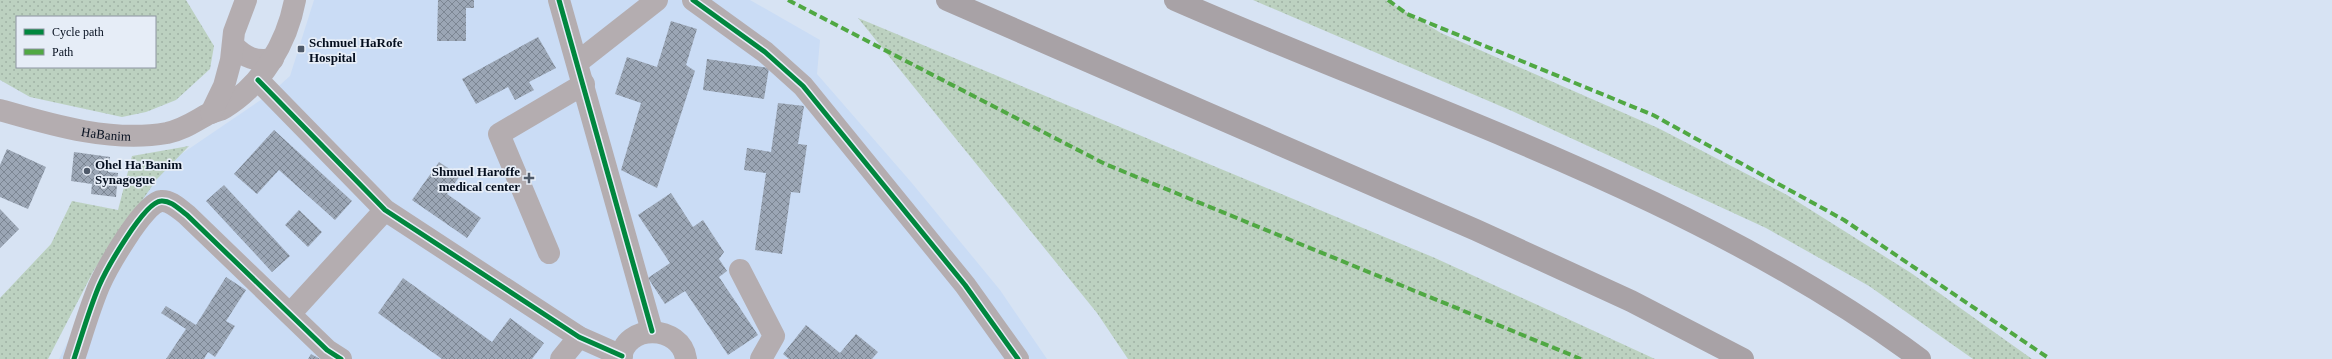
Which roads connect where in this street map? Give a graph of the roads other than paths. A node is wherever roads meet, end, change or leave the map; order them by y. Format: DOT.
graph roads {
  1 [pos="246,0"];
  2 [pos="295,0"];
  3 [pos="559,0"];
  4 [pos="657,0"];
  5 [pos="693,0"];
  6 [pos="947,0"];
  7 [pos="1175,0"];
  8 [pos="232,46"];
  9 [pos="273,59"];
  10 [pos="578,62"];
  11 [pos="258,80"];
  12 [pos="584,84"];
  13 [pos="0,110"];
  14 [pos="211,113"];
  15 [pos="384,210"];
  16 [pos="549,253"];
  17 [pos="740,270"];
  18 [pos="290,314"];
  19 [pos="652,331"];
  20 [pos="579,337"];
  21 [pos="621,358"];
  22 [pos="74,359"];
  23 [pos="341,359"];
  24 [pos="561,359"];
  25 [pos="686,359"];
  26 [pos="761,359"];
  27 [pos="1018,359"];
  28 [pos="1743,359"];
  29 [pos="1920,359"];
  1 -- 8 [label="street"];
  2 -- 9 [label="street, HaBanim"];
  3 -- 10 [label="street"];
  4 -- 10 [label="street"];
  5 -- 27 [label="street"];
  6 -- 28 [label="highway"];
  7 -- 29 [label="highway"];
  8 -- 9 [label="street"];
  8 -- 14 [label="street"];
  9 -- 11 [label="street, HaBanim"];
  10 -- 12 [label="street"];
  11 -- 14 [label="street, HaBanim"];
  11 -- 15 [label="street"];
  12 -- 16 [label="street"];
  12 -- 19 [label="street"];
  13 -- 14 [label="street, HaBanim"];
  15 -- 18 [label="street"];
  15 -- 20 [label="street"];
  17 -- 26 [label="street"];
  18 -- 22 [label="street"];
  18 -- 23 [label="street"];
  19 -- 21 [label="street"];
  19 -- 25 [label="street"];
  20 -- 21 [label="street"];
  20 -- 24 [label="street"];
}
